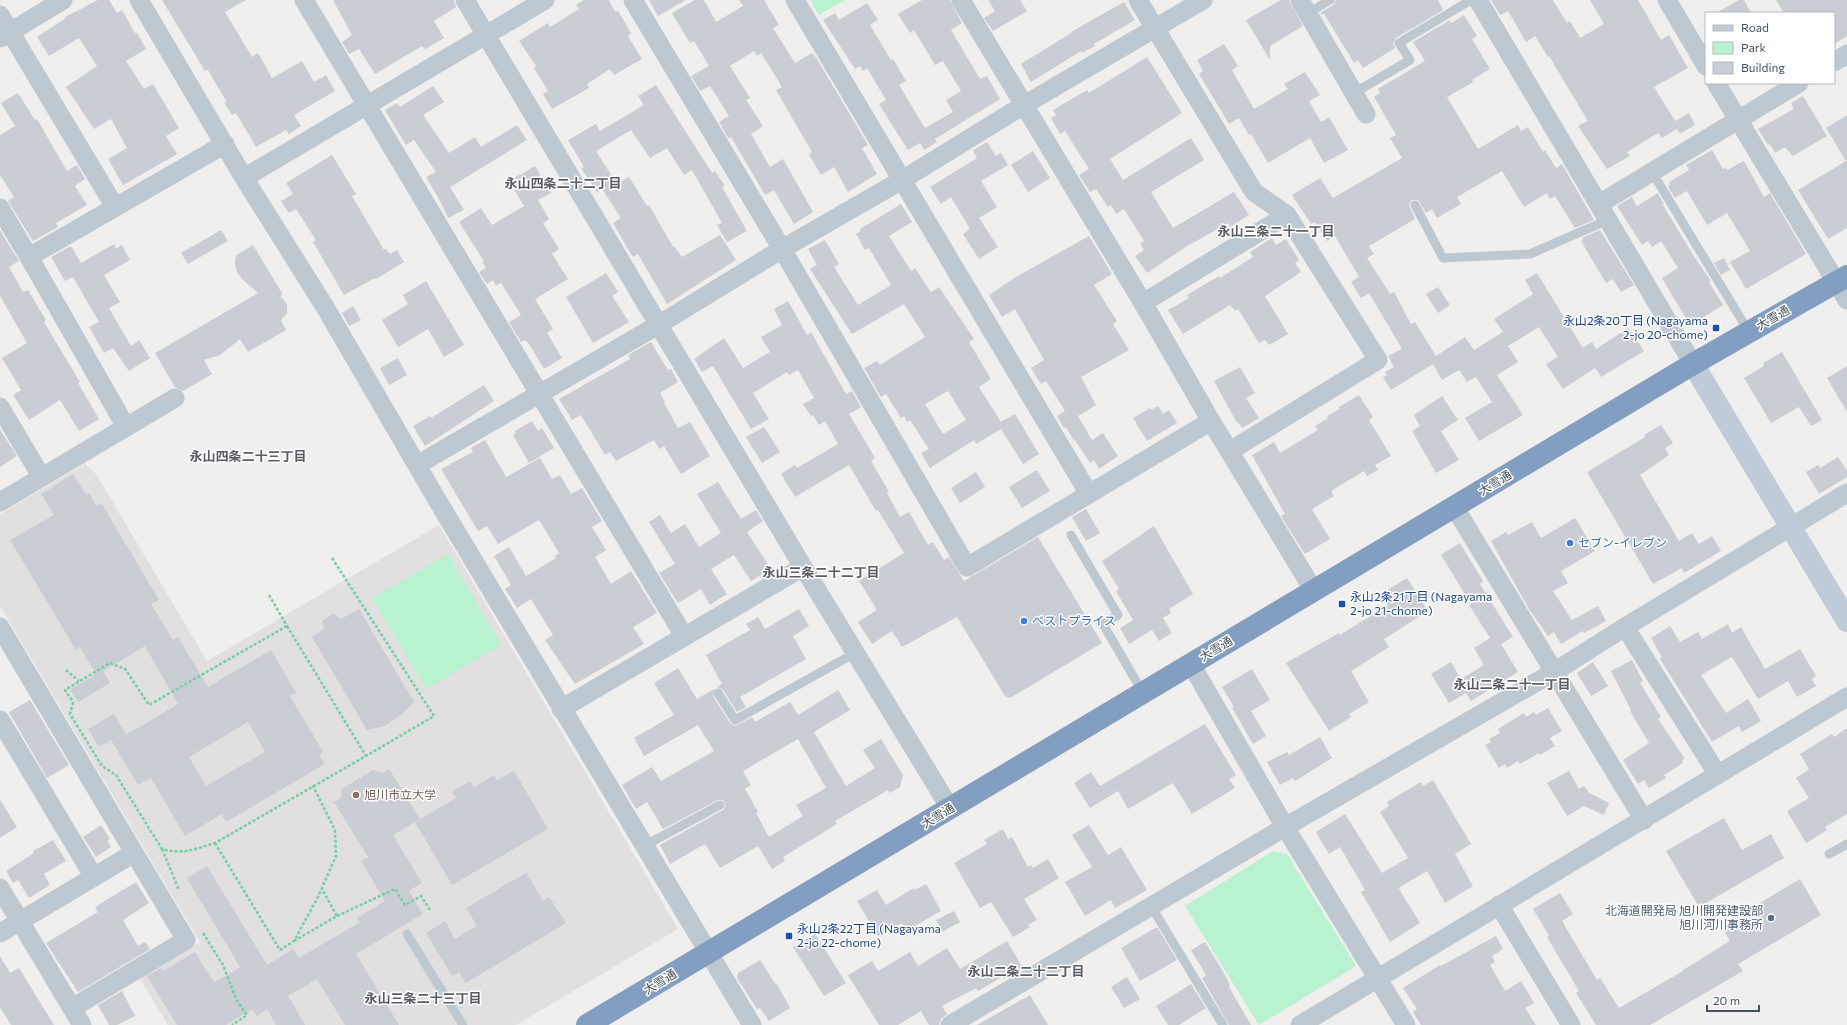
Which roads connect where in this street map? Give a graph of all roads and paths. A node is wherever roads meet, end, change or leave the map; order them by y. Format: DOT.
graph roads {
  1 [pos="63,0"];
  2 [pos="139,0"];
  3 [pos="304,0"];
  4 [pos="465,0"];
  5 [pos="544,0"];
  6 [pos="633,0"];
  7 [pos="795,0"];
  8 [pos="961,0"];
  9 [pos="1138,0"];
  10 [pos="1203,0"];
  11 [pos="1330,0"];
  12 [pos="1471,0"];
  13 [pos="1478,0"];
  14 [pos="1666,0"];
  15 [pos="1304,6"];
  16 [pos="0,15"];
  17 [pos="1155,29"];
  18 [pos="5,35"];
  19 [pos="486,35"];
  20 [pos="1847,54"];
  21 [pos="1835,61"];
  22 [pos="1705,64"];
  23 [pos="1717,84"];
  24 [pos="1797,84"];
  25 [pos="1354,93"];
  26 [pos="1024,105"];
  27 [pos="366,106"];
  28 [pos="1366,114"];
  29 [pos="1738,120"];
  30 [pos="225,144"];
  31 [pos="1652,172"];
  32 [pos="244,178"];
  33 [pos="902,180"];
  34 [pos="1415,205"];
  35 [pos="115,207"];
  36 [pos="0,208"];
  37 [pos="1604,212"];
  38 [pos="1287,215"];
  39 [pos="782,249"];
  40 [pos="29,257"];
  41 [pos="1843,286"];
  42 [pos="1143,303"];
  43 [pos="658,325"];
  44 [pos="1749,332"];
  45 [pos="1693,364"];
  46 [pos="539,395"];
  47 [pos="175,398"];
  48 [pos="0,407"];
  49 [pos="1211,421"];
  50 [pos="126,427"];
  51 [pos="1230,451"];
  52 [pos="417,465"];
  53 [pos="41,476"];
  54 [pos="1847,493"];
  55 [pos="1089,494"];
  56 [pos="0,502"];
  57 [pos="1455,508"];
  58 [pos="1790,527"];
  59 [pos="1071,535"];
  60 [pos="332,558"];
  61 [pos="803,567"];
  62 [pos="1314,591"];
  63 [pos="269,594"];
  64 [pos="1847,621"];
  65 [pos="0,626"];
  66 [pos="287,626"];
  67 [pos="1625,627"];
  68 [pos="684,636"];
  69 [pos="855,653"];
  70 [pos="1191,664"];
  71 [pos="66,670"];
  72 [pos="1554,672"];
  73 [pos="79,681"];
  74 [pos="718,693"];
  75 [pos="1143,693"];
  76 [pos="1847,697"];
  77 [pos="561,709"];
  78 [pos="0,720"];
  79 [pos="366,756"];
  80 [pos="1718,775"];
  81 [pos="313,786"];
  82 [pos="720,805"];
  83 [pos="950,808"];
  84 [pos="1644,820"];
  85 [pos="1285,827"];
  86 [pos="215,843"];
  87 [pos="1847,844"];
  88 [pos="644,846"];
  89 [pos="162,849"];
  90 [pos="134,853"];
  91 [pos="1830,854"];
  92 [pos="94,876"];
  93 [pos="0,888"];
  94 [pos="322,889"];
  95 [pos="182,897"];
  96 [pos="1499,905"];
  97 [pos="1151,906"];
  98 [pos="430,910"];
  99 [pos="337,916"];
  100 [pos="20,921"];
  101 [pos="202,931"];
  102 [pos="0,933"];
  103 [pos="408,934"];
  104 [pos="294,941"];
  105 [pos="709,952"];
  106 [pos="1377,978"];
  107 [pos="72,1008"];
  108 [pos="82,1025"];
  109 [pos="232,1025"];
  110 [pos="463,1025"];
  111 [pos="587,1025"];
  112 [pos="752,1025"];
  113 [pos="950,1025"];
  114 [pos="1223,1025"];
  115 [pos="1300,1025"];
  116 [pos="1406,1025"];
  117 [pos="1571,1025"];
  1 -- 18 [label="street"];
  2 -- 30 [label="street"];
  3 -- 27 [label="street"];
  4 -- 19 [label="street"];
  5 -- 19 [label="street"];
  6 -- 39 [label="street"];
  7 -- 33 [label="street"];
  8 -- 26 [label="street"];
  9 -- 17 [label="street"];
  10 -- 17 [label="street"];
  11 -- 15 [label="lane"];
  12 -- 25 [label="lane"];
  13 -- 37 [label="street"];
  14 -- 22 [label="street"];
  15 -- 25 [label="street"];
  16 -- 18 [label="street"];
  17 -- 26 [label="street"];
  17 -- 38 [label="street"];
  18 -- 35 [label="street"];
  19 -- 27 [label="street"];
  19 -- 43 [label="street"];
  20 -- 21 [label="street"];
  23 -- 29 [label="street"];
  24 -- 29 [label="street"];
  25 -- 28 [label="street"];
  26 -- 33 [label="street"];
  26 -- 42 [label="street"];
  27 -- 32 [label="street"];
  27 -- 46 [label="street"];
  29 -- 31 [label="street"];
  29 -- 41 [label="street"];
  30 -- 32 [label="street"];
  30 -- 35 [label="street"];
  31 -- 37 [label="street"];
  31 -- 44 [label="lane"];
  32 -- 52 [label="street"];
  33 -- 39 [label="street"];
  33 -- 55 [label="street"];
  34 -- 37 [label="lane"];
  35 -- 40 [label="street"];
  36 -- 40 [label="street"];
  37 -- 45 [label="street"];
  38 -- 42 [label="street"];
  38 -- 51 [label="street"];
  39 -- 43 [label="street"];
  39 -- 55 [label="street"];
  40 -- 50 [label="street"];
  41 -- 44 [label="highway, 大雪通"];
  42 -- 49 [label="street"];
  43 -- 46 [label="street"];
  43 -- 61 [label="street"];
  44 -- 45 [label="highway, 大雪通"];
  45 -- 57 [label="highway, 大雪通"];
  45 -- 58 [label="street"];
  46 -- 52 [label="street"];
  46 -- 68 [label="street"];
  47 -- 50 [label="street"];
  48 -- 53 [label="street"];
  49 -- 51 [label="street"];
  49 -- 55 [label="street"];
  50 -- 53 [label="street"];
  51 -- 62 [label="street"];
  52 -- 77 [label="street"];
  53 -- 56 [label="street"];
  54 -- 58 [label="street"];
  57 -- 62 [label="highway, 大雪通"];
  57 -- 72 [label="street"];
  58 -- 64 [label="street"];
  58 -- 67 [label="street"];
  59 -- 75 [label="lane"];
  60 -- 79 [label="path"];
  61 -- 68 [label="street"];
  61 -- 69 [label="street"];
  62 -- 70 [label="highway, 大雪通"];
  63 -- 66 [label="path"];
  65 -- 90 [label="street"];
  66 -- 73 [label="path"];
  66 -- 79 [label="path"];
  67 -- 72 [label="street"];
  67 -- 80 [label="street"];
  68 -- 77 [label="street"];
  69 -- 74 [label="lane"];
  69 -- 83 [label="street"];
  70 -- 75 [label="highway, 大雪通"];
  70 -- 85 [label="street"];
  71 -- 73 [label="path"];
  72 -- 84 [label="street"];
  72 -- 85 [label="street"];
  73 -- 89 [label="path"];
  75 -- 83 [label="highway, 大雪通"];
  76 -- 80 [label="street"];
  77 -- 88 [label="street"];
  78 -- 92 [label="street"];
  79 -- 81 [label="path"];
  80 -- 84 [label="street"];
  81 -- 86 [label="path"];
  81 -- 94 [label="path"];
  82 -- 88 [label="lane"];
  83 -- 105 [label="highway, 大雪通"];
  84 -- 96 [label="street"];
  85 -- 97 [label="street"];
  85 -- 106 [label="street"];
  86 -- 89 [label="path"];
  86 -- 104 [label="path"];
  87 -- 91 [label="lane"];
  88 -- 105 [label="street"];
  89 -- 95 [label="path"];
  90 -- 92 [label="street"];
  90 -- 107 [label="street"];
  92 -- 100 [label="street"];
  93 -- 100 [label="street"];
  94 -- 99 [label="path"];
  94 -- 104 [label="path"];
  96 -- 106 [label="street"];
  96 -- 117 [label="street"];
  97 -- 113 [label="street"];
  97 -- 114 [label="lane"];
  98 -- 99 [label="path"];
  99 -- 104 [label="path"];
  100 -- 102 [label="street"];
  100 -- 107 [label="street"];
  101 -- 109 [label="path"];
  103 -- 110 [label="lane"];
  105 -- 111 [label="highway, 大雪通"];
  105 -- 112 [label="street"];
  106 -- 115 [label="street"];
  106 -- 116 [label="street"];
  107 -- 108 [label="street"];
}
